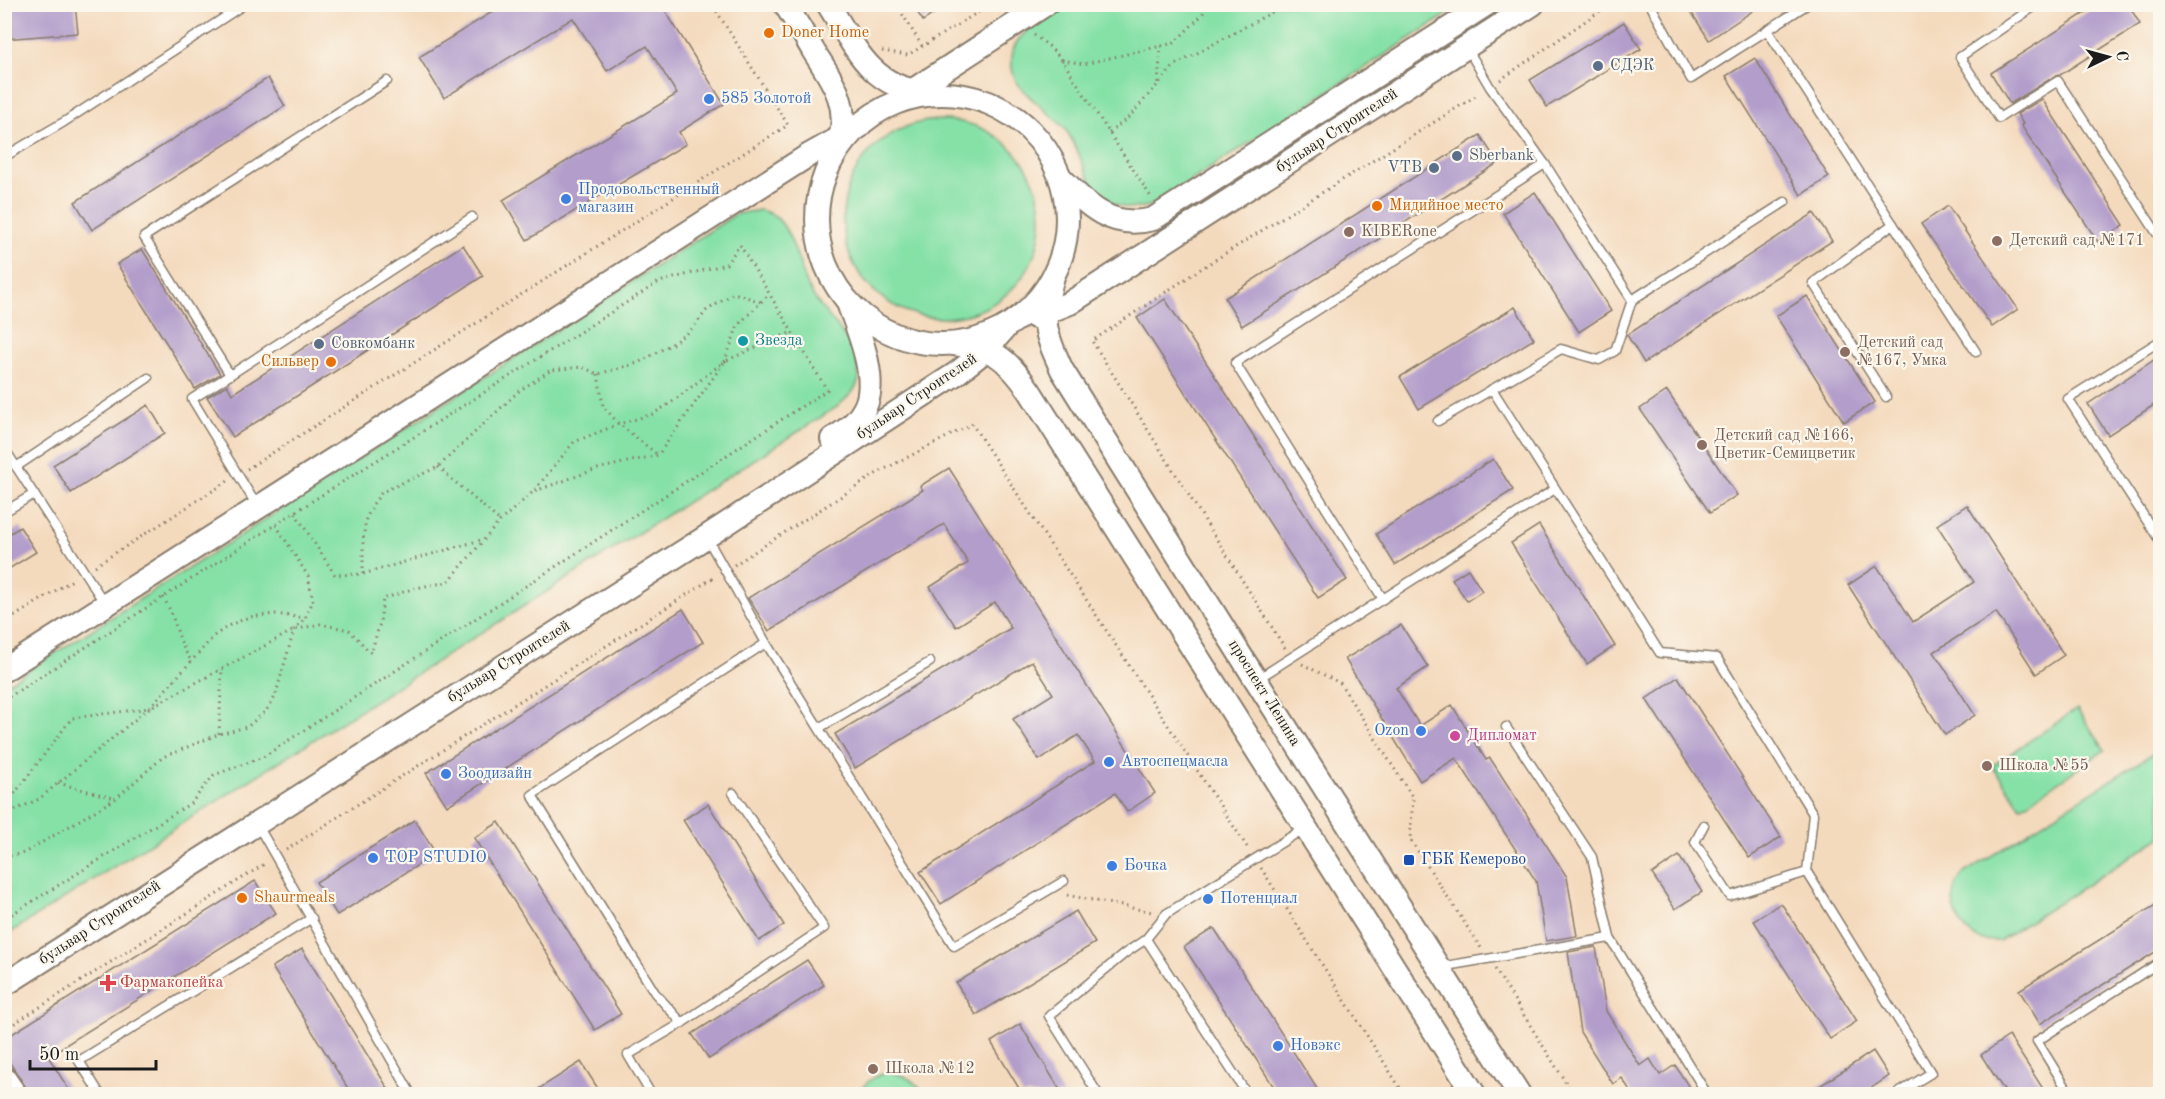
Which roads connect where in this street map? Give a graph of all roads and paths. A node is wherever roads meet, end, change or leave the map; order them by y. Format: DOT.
graph roads {
  1 [pos="245,4"];
  2 [pos="711,4"];
  3 [pos="785,4"];
  4 [pos="828,4"];
  5 [pos="896,4"];
  6 [pos="995,4"];
  7 [pos="1046,4"];
  8 [pos="1208,4"];
  9 [pos="1253,4"];
  10 [pos="1287,4"];
  11 [pos="1487,4"];
  12 [pos="1533,4"];
  13 [pos="1610,4"];
  14 [pos="1650,4"];
  15 [pos="1808,4"];
  16 [pos="2038,4"];
  17 [pos="1273,12"];
  18 [pos="1767,30"];
  19 [pos="1028,31"];
  20 [pos="922,46"];
  21 [pos="1161,46"];
  22 [pos="1467,48"];
  23 [pos="877,51"];
  24 [pos="1062,60"];
  25 [pos="387,81"];
  26 [pos="1158,84"];
  27 [pos="1490,87"];
  28 [pos="911,91"];
  29 [pos="939,94"];
  30 [pos="890,105"];
  31 [pos="850,132"];
  32 [pos="1109,133"];
  33 [pos="4,157"];
  34 [pos="1545,164"];
  35 [pos="1061,178"];
  36 [pos="1785,202"];
  37 [pos="1155,204"];
  38 [pos="472,217"];
  39 [pos="1893,224"];
  40 [pos="2160,238"];
  41 [pos="1052,280"];
  42 [pos="769,294"];
  43 [pos="1632,300"];
  44 [pos="761,302"];
  45 [pos="848,303"];
  46 [pos="1045,314"];
  47 [pos="1009,325"];
  48 [pos="792,332"];
  49 [pos="2160,341"];
  50 [pos="954,345"];
  51 [pos="986,350"];
  52 [pos="1976,352"];
  53 [pos="725,361"];
  54 [pos="598,374"];
  55 [pos="230,375"];
  56 [pos="148,378"];
  57 [pos="1492,389"];
  58 [pos="1886,397"];
  59 [pos="1438,422"];
  60 [pos="620,424"];
  61 [pos="4,448"];
  62 [pos="658,455"];
  63 [pos="438,466"];
  64 [pos="16,467"];
  65 [pos="238,475"];
  66 [pos="1555,489"];
  67 [pos="533,492"];
  68 [pos="34,494"];
  69 [pos="258,508"];
  70 [pos="4,512"];
  71 [pos="295,512"];
  72 [pos="500,521"];
  73 [pos="276,525"];
  74 [pos="706,537"];
  75 [pos="486,538"];
  76 [pos="2160,541"];
  77 [pos="725,571"];
  78 [pos="84,573"];
  79 [pos="363,574"];
  80 [pos="163,597"];
  81 [pos="1383,599"];
  82 [pos="105,606"];
  83 [pos="305,618"];
  84 [pos="4,623"];
  85 [pos="294,630"];
  86 [pos="766,643"];
  87 [pos="1291,658"];
  88 [pos="192,662"];
  89 [pos="930,662"];
  90 [pos="222,669"];
  91 [pos="4,670"];
  92 [pos="1256,680"];
  93 [pos="4,700"];
  94 [pos="149,708"];
  95 [pos="1506,727"];
  96 [pos="819,728"];
  97 [pos="219,734"];
  98 [pos="58,783"];
  99 [pos="733,793"];
  100 [pos="115,799"];
  101 [pos="4,800"];
  102 [pos="4,815"];
  103 [pos="256,822"];
  104 [pos="1704,825"];
  105 [pos="1305,828"];
  106 [pos="276,856"];
  107 [pos="4,857"];
  108 [pos="1255,859"];
  109 [pos="1807,872"];
  110 [pos="1064,881"];
  111 [pos="1048,891"];
  112 [pos="1166,914"];
  113 [pos="312,918"];
  114 [pos="4,919"];
  115 [pos="1610,938"];
  116 [pos="1146,939"];
  117 [pos="1489,959"];
  118 [pos="2160,962"];
  119 [pos="4,967"];
  120 [pos="1439,967"];
  121 [pos="4,985"];
  122 [pos="682,1023"];
  123 [pos="4,1030"];
  124 [pos="4,1078"];
  125 [pos="15,1095"];
  126 [pos="100,1095"];
  127 [pos="411,1095"];
  128 [pos="651,1095"];
  129 [pos="1098,1095"];
  130 [pos="1247,1095"];
  131 [pos="1404,1095"];
  132 [pos="1474,1095"];
  133 [pos="1519,1095"];
  134 [pos="1573,1095"];
  135 [pos="1707,1095"];
  136 [pos="1897,1095"];
  137 [pos="2070,1095"];
  1 -- 33 [label="lane"];
  2 -- 65 [label="path"];
  3 -- 31 [label="main road"];
  4 -- 28 [label="main road"];
  5 -- 20 [label="path"];
  6 -- 20 [label="path"];
  7 -- 28 [label="main road"];
  8 -- 21 [label="path"];
  9 -- 17 [label="path"];
  10 -- 17 [label="path"];
  11 -- 35 [label="main road, бульвар Строителей"];
  12 -- 22 [label="main road, бульвар Строителей"];
  13 -- 27 [label="path"];
  14 -- 18 [label="lane"];
  15 -- 18 [label="lane"];
  16 -- 40 [label="lane"];
  17 -- 26 [label="path"];
  18 -- 39 [label="lane"];
  19 -- 24 [label="path"];
  20 -- 23 [label="path"];
  21 -- 24 [label="path"];
  21 -- 26 [label="path"];
  22 -- 27 [label="lane"];
  22 -- 46 [label="main road, бульвар Строителей"];
  24 -- 32 [label="path"];
  25 -- 55 [label="lane"];
  26 -- 32 [label="path"];
  27 -- 34 [label="lane"];
  27 -- 87 [label="path"];
  28 -- 29 [label="main road"];
  28 -- 30 [label="main road"];
  29 -- 30 [label="main road"];
  29 -- 35 [label="main road"];
  30 -- 31 [label="main road"];
  31 -- 45 [label="main road"];
  31 -- 69 [label="main road"];
  32 -- 37 [label="path"];
  34 -- 43 [label="lane"];
  34 -- 81 [label="lane"];
  35 -- 41 [label="main road"];
  36 -- 43 [label="lane"];
  38 -- 55 [label="lane"];
  39 -- 52 [label="lane"];
  39 -- 58 [label="lane"];
  41 -- 46 [label="main road, проспект Ленина"];
  41 -- 47 [label="main road"];
  42 -- 44 [label="path"];
  42 -- 48 [label="path"];
  42 -- 71 [label="path"];
  43 -- 57 [label="lane"];
  44 -- 53 [label="path"];
  44 -- 54 [label="path"];
  45 -- 50 [label="main road"];
  45 -- 119 [label="main road, бульвар Строителей"];
  46 -- 47 [label="main road, бульвар Строителей"];
  46 -- 92 [label="main road, проспект Ленина"];
  47 -- 50 [label="main road"];
  47 -- 51 [label="main road, бульвар Строителей"];
  48 -- 53 [label="path"];
  48 -- 114 [label="path"];
  49 -- 76 [label="lane"];
  50 -- 51 [label="main road"];
  51 -- 74 [label="main road, бульвар Строителей"];
  51 -- 105 [label="main road"];
  53 -- 60 [label="path"];
  53 -- 62 [label="path"];
  54 -- 60 [label="path"];
  54 -- 63 [label="path"];
  55 -- 65 [label="lane"];
  56 -- 64 [label="lane"];
  57 -- 59 [label="lane"];
  57 -- 66 [label="lane"];
  60 -- 62 [label="path"];
  60 -- 67 [label="path"];
  61 -- 64 [label="lane"];
  62 -- 67 [label="path"];
  63 -- 72 [label="path"];
  63 -- 79 [label="path"];
  64 -- 68 [label="lane"];
  65 -- 69 [label="lane"];
  65 -- 78 [label="path"];
  66 -- 81 [label="lane"];
  66 -- 109 [label="lane"];
  67 -- 72 [label="path"];
  68 -- 70 [label="lane"];
  68 -- 78 [label="lane"];
  69 -- 82 [label="main road"];
  71 -- 73 [label="path"];
  71 -- 79 [label="path"];
  72 -- 75 [label="path"];
  73 -- 80 [label="path"];
  73 -- 83 [label="path"];
  74 -- 77 [label="lane"];
  74 -- 103 [label="main road, бульвар Строителей"];
  75 -- 79 [label="path"];
  75 -- 85 [label="path"];
  77 -- 86 [label="lane"];
  77 -- 106 [label="path"];
  77 -- 108 [label="path"];
  78 -- 82 [label="lane"];
  78 -- 84 [label="path"];
  80 -- 88 [label="path"];
  80 -- 93 [label="path"];
  81 -- 87 [label="lane"];
  82 -- 91 [label="main road"];
  83 -- 85 [label="path"];
  83 -- 88 [label="path"];
  85 -- 90 [label="path"];
  85 -- 97 [label="path"];
  86 -- 96 [label="lane"];
  86 -- 122 [label="lane"];
  87 -- 92 [label="lane"];
  87 -- 117 [label="path"];
  88 -- 94 [label="path"];
  89 -- 96 [label="lane"];
  90 -- 94 [label="path"];
  90 -- 97 [label="path"];
  92 -- 120 [label="main road, проспект Ленина"];
  94 -- 98 [label="path"];
  94 -- 101 [label="path"];
  95 -- 115 [label="lane"];
  96 -- 111 [label="lane"];
  97 -- 100 [label="path"];
  98 -- 100 [label="path"];
  98 -- 102 [label="path"];
  99 -- 122 [label="lane"];
  100 -- 107 [label="path"];
  103 -- 106 [label="lane"];
  103 -- 121 [label="main road, бульвар Строителей"];
  104 -- 109 [label="lane"];
  105 -- 108 [label="lane"];
  105 -- 132 [label="main road"];
  106 -- 113 [label="lane"];
  106 -- 123 [label="path"];
  108 -- 112 [label="lane"];
  108 -- 131 [label="path"];
  109 -- 136 [label="lane"];
  110 -- 111 [label="lane"];
  111 -- 112 [label="path"];
  112 -- 116 [label="lane"];
  113 -- 126 [label="lane"];
  113 -- 127 [label="lane"];
  115 -- 117 [label="lane"];
  115 -- 135 [label="lane"];
  116 -- 129 [label="lane"];
  116 -- 130 [label="lane"];
  117 -- 120 [label="lane"];
  117 -- 134 [label="path"];
  118 -- 137 [label="lane"];
  120 -- 133 [label="main road, проспект Ленина"];
  122 -- 128 [label="lane"];
  124 -- 125 [label="main road"];
}
